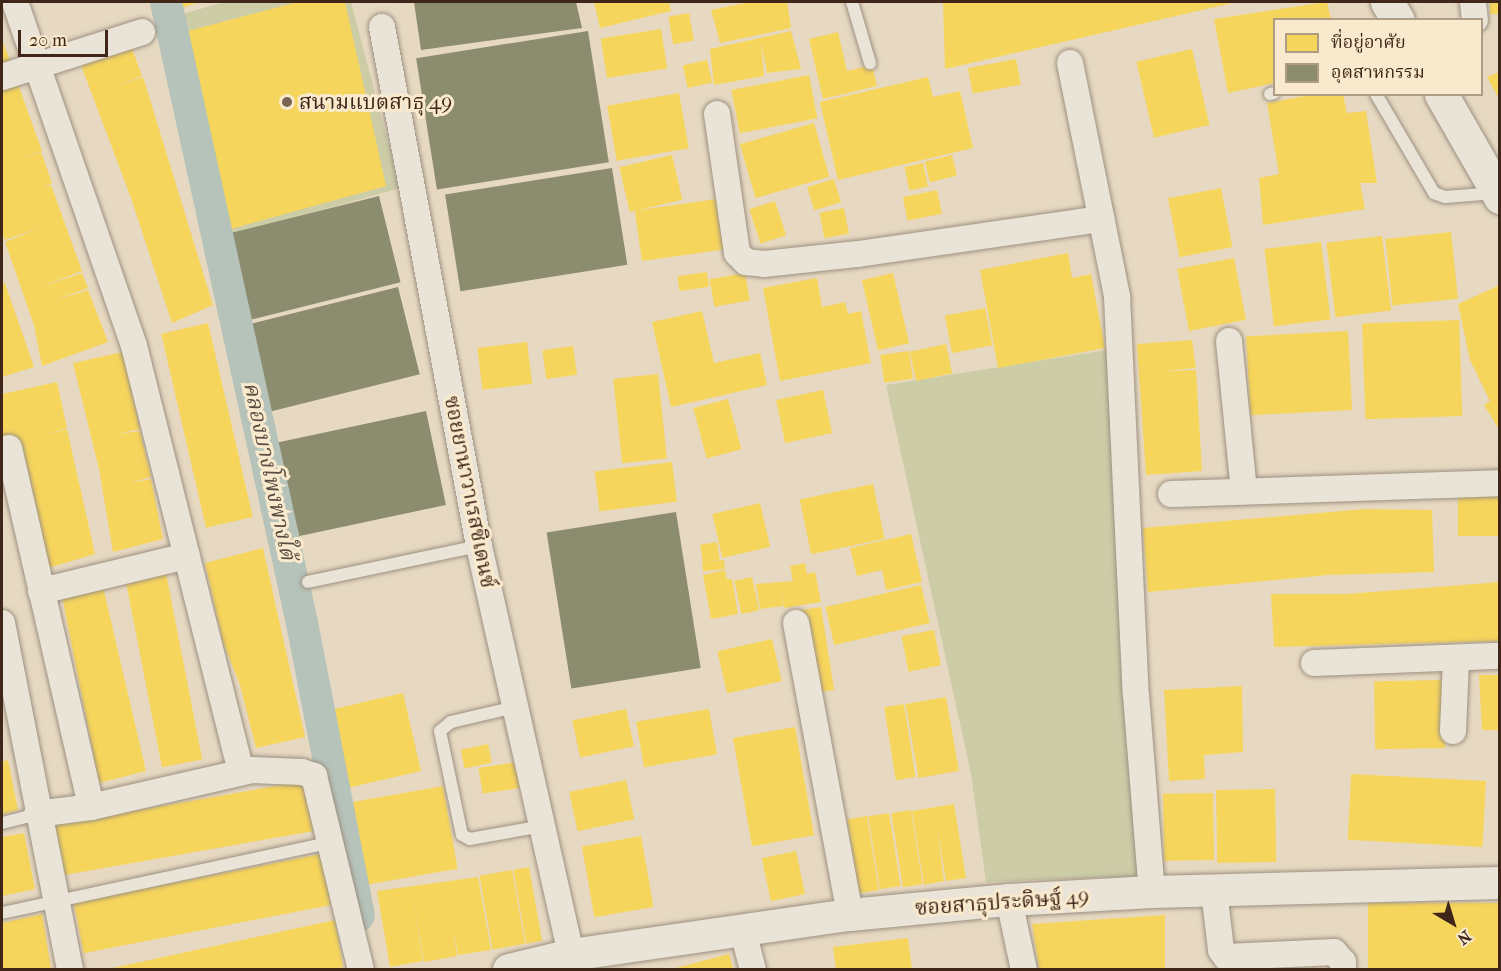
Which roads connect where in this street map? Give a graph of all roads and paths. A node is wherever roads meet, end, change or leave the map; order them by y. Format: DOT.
graph roads {
  1 [pos="15,2"];
  2 [pos="852,2"];
  3 [pos="1388,2"];
  4 [pos="1473,2"];
  5 [pos="1397,18"];
  6 [pos="1475,18"];
  7 [pos="382,27"];
  8 [pos="142,32"];
  9 [pos="870,63"];
  10 [pos="1070,63"];
  11 [pos="37,65"];
  12 [pos="2,77"];
  13 [pos="1377,96"];
  14 [pos="1442,96"];
  15 [pos="717,114"];
  16 [pos="1495,181"];
  17 [pos="1102,219"];
  18 [pos="1229,341"];
  19 [pos="9,448"];
  20 [pos="1500,483"];
  21 [pos="1244,491"];
  22 [pos="1172,494"];
  23 [pos="479,546"];
  24 [pos="187,556"];
  25 [pos="308,582"];
  26 [pos="41,591"];
  27 [pos="2,623"];
  28 [pos="796,623"];
  29 [pos="1500,656"];
  30 [pos="1456,658"];
  31 [pos="1314,663"];
  32 [pos="7,679"];
  33 [pos="515,707"];
  34 [pos="1453,731"];
  35 [pos="241,772"];
  36 [pos="91,807"];
  37 [pos="37,814"];
  38 [pos="2,823"];
  39 [pos="542,826"];
  40 [pos="329,843"];
  41 [pos="1500,884"];
  42 [pos="1214,891"];
  43 [pos="1152,892"];
  44 [pos="1009,900"];
  45 [pos="55,901"];
  46 [pos="2,914"];
  47 [pos="850,915"];
  48 [pos="743,931"];
  49 [pos="571,955"];
  50 [pos="70,969"];
  51 [pos="361,969"];
  52 [pos="509,969"];
  53 [pos="753,969"];
  54 [pos="1024,969"];
  55 [pos="1343,969"];
  1 -- 11 [label="street"];
  2 -- 9 [label="lane"];
  3 -- 5 [label="main road"];
  4 -- 6 [label="street"];
  7 -- 23 [label="street, ซอยยานาวาเรสซิเดนซ์"];
  8 -- 11 [label="street"];
  10 -- 17 [label="street"];
  11 -- 12 [label="street"];
  11 -- 24 [label="street"];
  13 -- 16 [label="lane"];
  14 -- 16 [label="main road"];
  15 -- 17 [label="street"];
  17 -- 43 [label="street"];
  18 -- 21 [label="street"];
  19 -- 26 [label="street"];
  20 -- 21 [label="street"];
  21 -- 22 [label="street"];
  23 -- 25 [label="lane"];
  23 -- 33 [label="street, ซอยยานาวาเรสซิเดนซ์"];
  24 -- 26 [label="street"];
  24 -- 35 [label="street"];
  26 -- 36 [label="street"];
  27 -- 32 [label="street"];
  28 -- 47 [label="street"];
  29 -- 30 [label="street"];
  30 -- 31 [label="street"];
  30 -- 34 [label="street"];
  32 -- 37 [label="street"];
  33 -- 39 [label="street, ซอยยานาวาเรสซิเดนซ์"];
  33 -- 39 [label="lane"];
  35 -- 36 [label="street"];
  35 -- 40 [label="street"];
  36 -- 37 [label="street"];
  37 -- 38 [label="lane"];
  37 -- 45 [label="street"];
  39 -- 49 [label="street, ซอยยานาวาเรสซิเดนซ์"];
  40 -- 45 [label="lane"];
  40 -- 51 [label="street"];
  41 -- 42 [label="street, ซอยสาธุประดิษฐ์ 49"];
  42 -- 43 [label="street, ซอยสาธุประดิษฐ์ 49"];
  42 -- 55 [label="street"];
  43 -- 44 [label="street, ซอยสาธุประดิษฐ์ 49"];
  44 -- 47 [label="street, ซอยสาธุประดิษฐ์ 49"];
  44 -- 54 [label="street"];
  45 -- 46 [label="lane"];
  45 -- 50 [label="street"];
  47 -- 48 [label="street, ซอยสาธุประดิษฐ์ 49"];
  48 -- 49 [label="street, ซอยสาธุประดิษฐ์ 49"];
  48 -- 53 [label="street"];
  49 -- 52 [label="street, ซอยสาธุประดิษฐ์ 49"];
}
